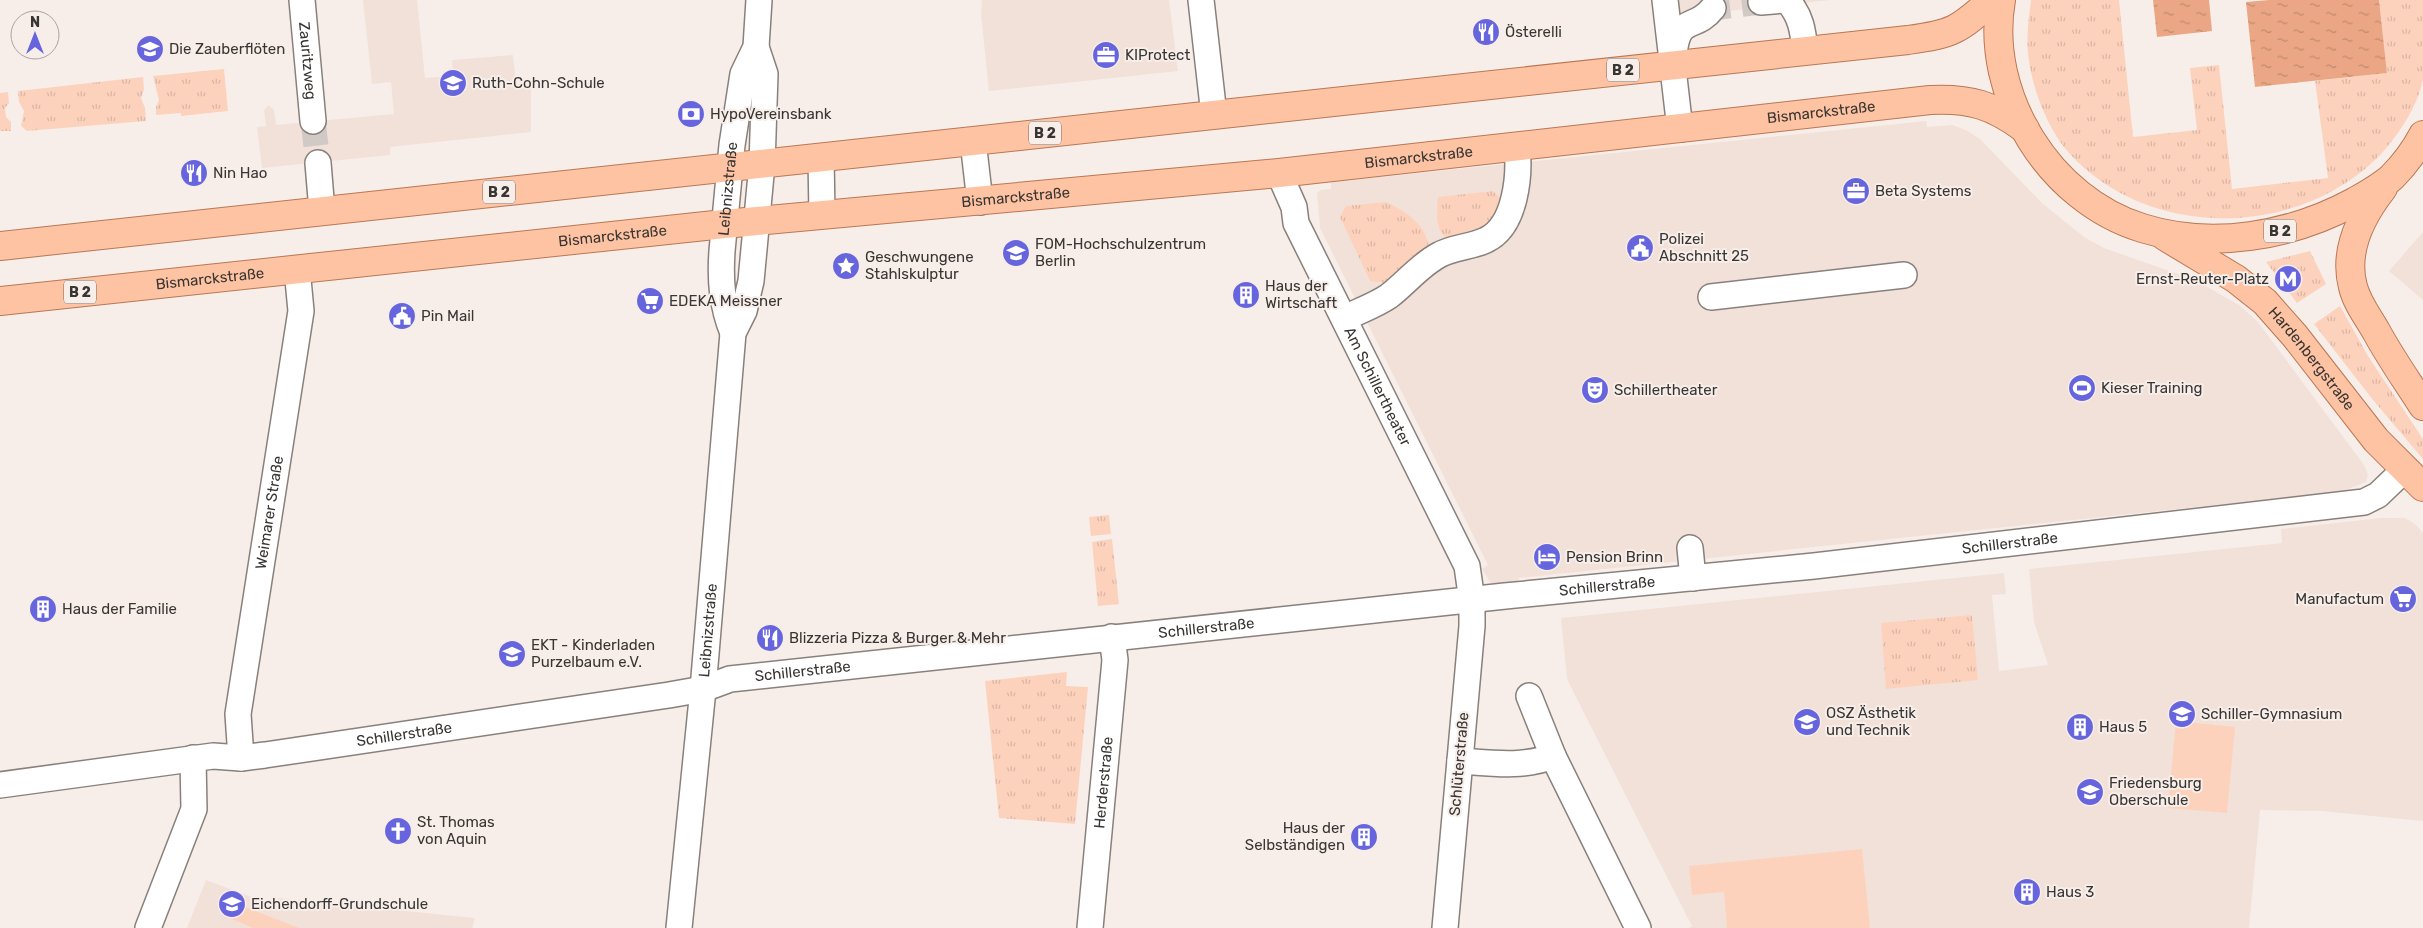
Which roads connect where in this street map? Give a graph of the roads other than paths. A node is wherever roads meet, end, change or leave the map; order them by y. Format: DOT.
graph roads {
  1 [pos="302,0"];
  2 [pos="759,0"];
  3 [pos="1201,0"];
  4 [pos="1665,0"];
  5 [pos="1992,0"];
  6 [pos="2001,0"];
  7 [pos="1777,1"];
  8 [pos="1713,8"];
  9 [pos="756,47"];
  10 [pos="1805,51"];
  11 [pos="1672,65"];
  12 [pos="1214,115"];
  13 [pos="313,121"];
  14 [pos="2025,129"];
  15 [pos="1680,130"];
  16 [pos="2423,134"];
  17 [pos="973,141"];
  18 [pos="1517,147"];
  19 [pos="821,158"];
  20 [pos="318,163"];
  21 [pos="762,164"];
  22 [pos="729,168"];
  23 [pos="1279,173"];
  24 [pos="2390,178"];
  25 [pos="980,202"];
  26 [pos="322,211"];
  27 [pos="822,214"];
  28 [pos="757,221"];
  29 [pos="724,224"];
  30 [pos="2159,232"];
  31 [pos="0,246"];
  32 [pos="297,269"];
  33 [pos="1904,275"];
  34 [pos="1711,296"];
  35 [pos="0,300"];
  36 [pos="1345,318"];
  37 [pos="733,333"];
  38 [pos="2423,406"];
  39 [pos="2414,479"];
  40 [pos="1690,548"];
  41 [pos="1693,578"];
  42 [pos="1472,600"];
  43 [pos="1112,638"];
  44 [pos="703,689"];
  45 [pos="1529,696"];
  46 [pos="1553,756"];
  47 [pos="192,758"];
  48 [pos="241,758"];
  49 [pos="1460,761"];
  50 [pos="0,786"];
  51 [pos="148,928"];
  52 [pos="679,928"];
  53 [pos="1090,928"];
  54 [pos="1444,928"];
  55 [pos="1638,928"];
  1 -- 13 [label="street, Zauritzweg"];
  2 -- 9 [label="street, Leibnizstraße"];
  3 -- 12 [label="street"];
  4 -- 11 [label="street"];
  5 -- 10 [label="main road, B 2"];
  6 -- 14 [label="main road"];
  7 -- 10 [label="street"];
  8 -- 11 [label="street"];
  9 -- 21 [label="street, Leibnizstraße"];
  9 -- 22 [label="street, Leibnizstraße"];
  10 -- 11 [label="main road, B 2"];
  11 -- 12 [label="main road, B 2"];
  11 -- 15 [label="street"];
  12 -- 17 [label="main road, B 2"];
  14 -- 15 [label="main road, Bismarckstraße / B 2"];
  14 -- 30 [label="main road, B 2"];
  15 -- 18 [label="main road, Bismarckstraße / B 2"];
  16 -- 24 [label="main road, B 2"];
  17 -- 19 [label="main road, B 2"];
  17 -- 25 [label="street"];
  18 -- 23 [label="main road, Bismarckstraße / B 2"];
  18 -- 36 [label="street"];
  19 -- 21 [label="main road, B 2"];
  19 -- 27 [label="street"];
  20 -- 26 [label="street"];
  21 -- 22 [label="main road, B 2"];
  21 -- 28 [label="street, Leibnizstraße"];
  22 -- 26 [label="main road, B 2"];
  22 -- 29 [label="street, Leibnizstraße"];
  23 -- 25 [label="main road, Bismarckstraße / B 2"];
  23 -- 36 [label="street, Am Schillertheater"];
  24 -- 30 [label="main road, B 2"];
  24 -- 38 [label="main road"];
  25 -- 27 [label="main road, Bismarckstraße / B 2"];
  26 -- 31 [label="main road, B 2"];
  27 -- 28 [label="main road, Bismarckstraße / B 2"];
  28 -- 29 [label="main road, Bismarckstraße / B 2"];
  28 -- 37 [label="street, Leibnizstraße"];
  29 -- 32 [label="main road, Bismarckstraße / B 2"];
  29 -- 37 [label="street, Leibnizstraße"];
  30 -- 39 [label="main road, Hardenbergstraße"];
  32 -- 35 [label="main road, Bismarckstraße / B 2"];
  32 -- 48 [label="street, Weimarer Straße"];
  33 -- 34 [label="street"];
  36 -- 42 [label="street, Am Schillertheater"];
  37 -- 44 [label="street, Leibnizstraße"];
  39 -- 41 [label="street, Schillerstraße"];
  40 -- 41 [label="street"];
  41 -- 42 [label="street, Schillerstraße"];
  42 -- 43 [label="street, Schillerstraße"];
  42 -- 49 [label="street, Schlüterstraße"];
  43 -- 44 [label="street, Schillerstraße"];
  43 -- 53 [label="street, Herderstraße"];
  44 -- 48 [label="street, Schillerstraße"];
  44 -- 52 [label="street, Leibnizstraße"];
  45 -- 46 [label="street"];
  46 -- 49 [label="street"];
  46 -- 55 [label="street"];
  47 -- 48 [label="street, Schillerstraße"];
  47 -- 50 [label="street, Schillerstraße"];
  47 -- 51 [label="street"];
  49 -- 54 [label="street, Schlüterstraße"];
}
